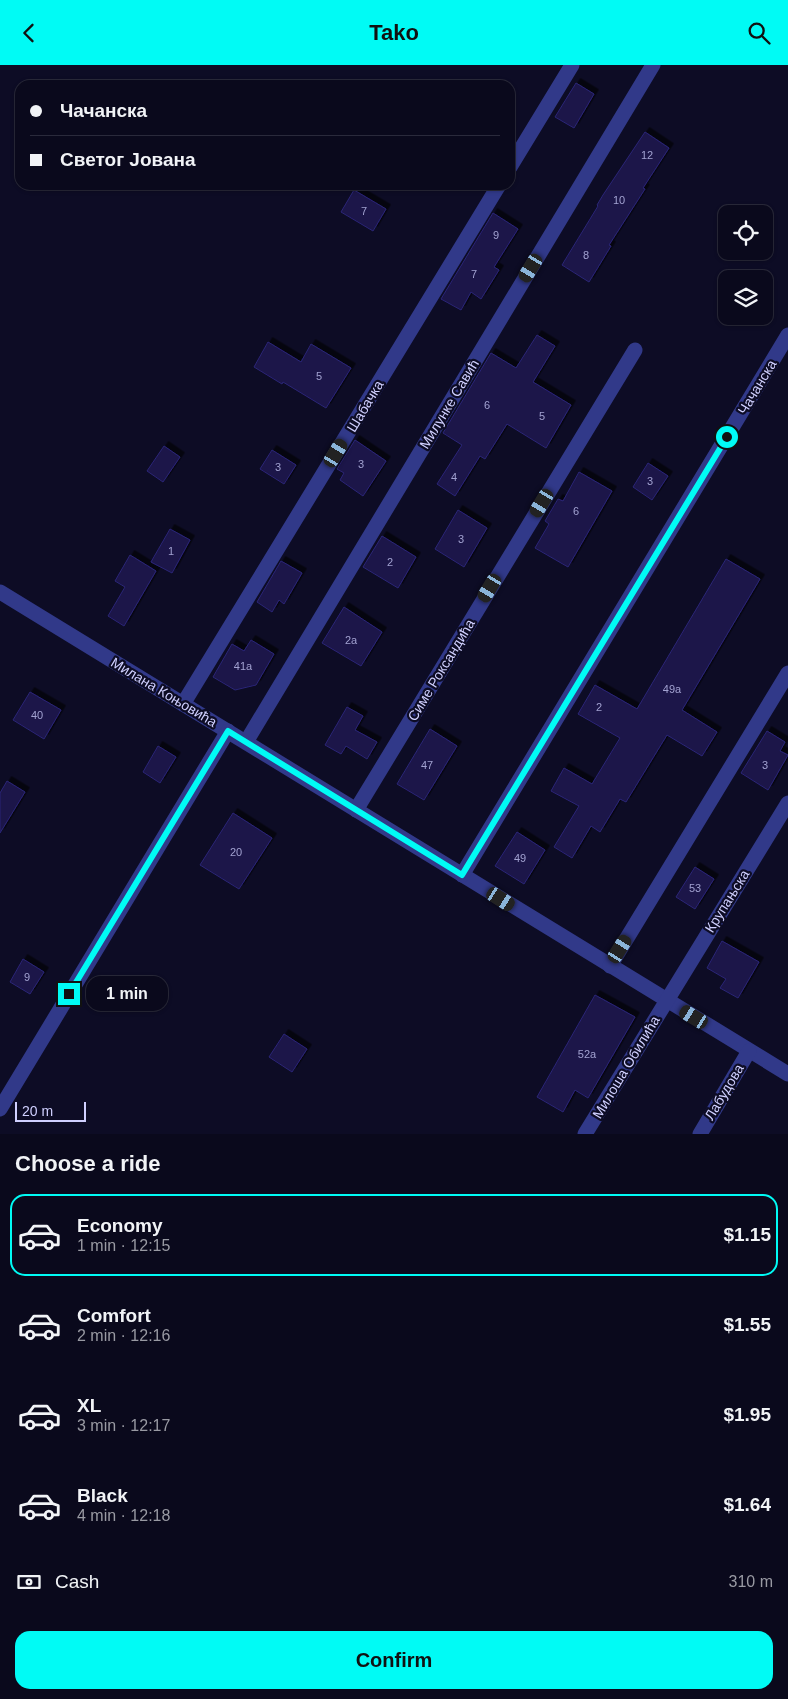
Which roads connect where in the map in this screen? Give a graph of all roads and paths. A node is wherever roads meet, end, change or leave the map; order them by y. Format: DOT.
graph roads {
  1 [pos="572,65"];
  2 [pos="653,65"];
  3 [pos="515,159"];
  4 [pos="496,190"];
  5 [pos="788,335"];
  6 [pos="635,350"];
  7 [pos="0,592"];
  8 [pos="788,673"];
  9 [pos="183,704"];
  10 [pos="228,731"];
  11 [pos="246,742"];
  12 [pos="788,803"];
  13 [pos="356,810"];
  14 [pos="462,875"];
  15 [pos="610,966"];
  16 [pos="666,1000"];
  17 [pos="749,1051"];
  18 [pos="788,1074"];
  19 [pos="0,1109"];
  20 [pos="585,1134"];
  21 [pos="700,1134"];
  1 -- 3 [label="street"];
  2 -- 11 [label="street, Милунке Савић"];
  4 -- 9 [label="street, Шабачка"];
  5 -- 14 [label="street, Чачанска"];
  6 -- 13 [label="street, Симе Роксандића"];
  7 -- 9 [label="street, Милана Коњовића"];
  8 -- 15 [label="street"];
  9 -- 10 [label="street, Милана Коњовића"];
  10 -- 11 [label="street, Милана Коњовића"];
  10 -- 19 [label="street"];
  11 -- 13 [label="street, Милана Коњовића"];
  12 -- 16 [label="street, Крупањска"];
  13 -- 14 [label="street, Милана Коњовића"];
  14 -- 15 [label="street, Милана Коњовића"];
  15 -- 16 [label="street, Милана Коњовића"];
  16 -- 17 [label="street, Милана Коњовића"];
  16 -- 20 [label="street, Милоша Обилића"];
  17 -- 18 [label="street, Милана Коњовића"];
  17 -- 21 [label="street, Лабудова"];
}
